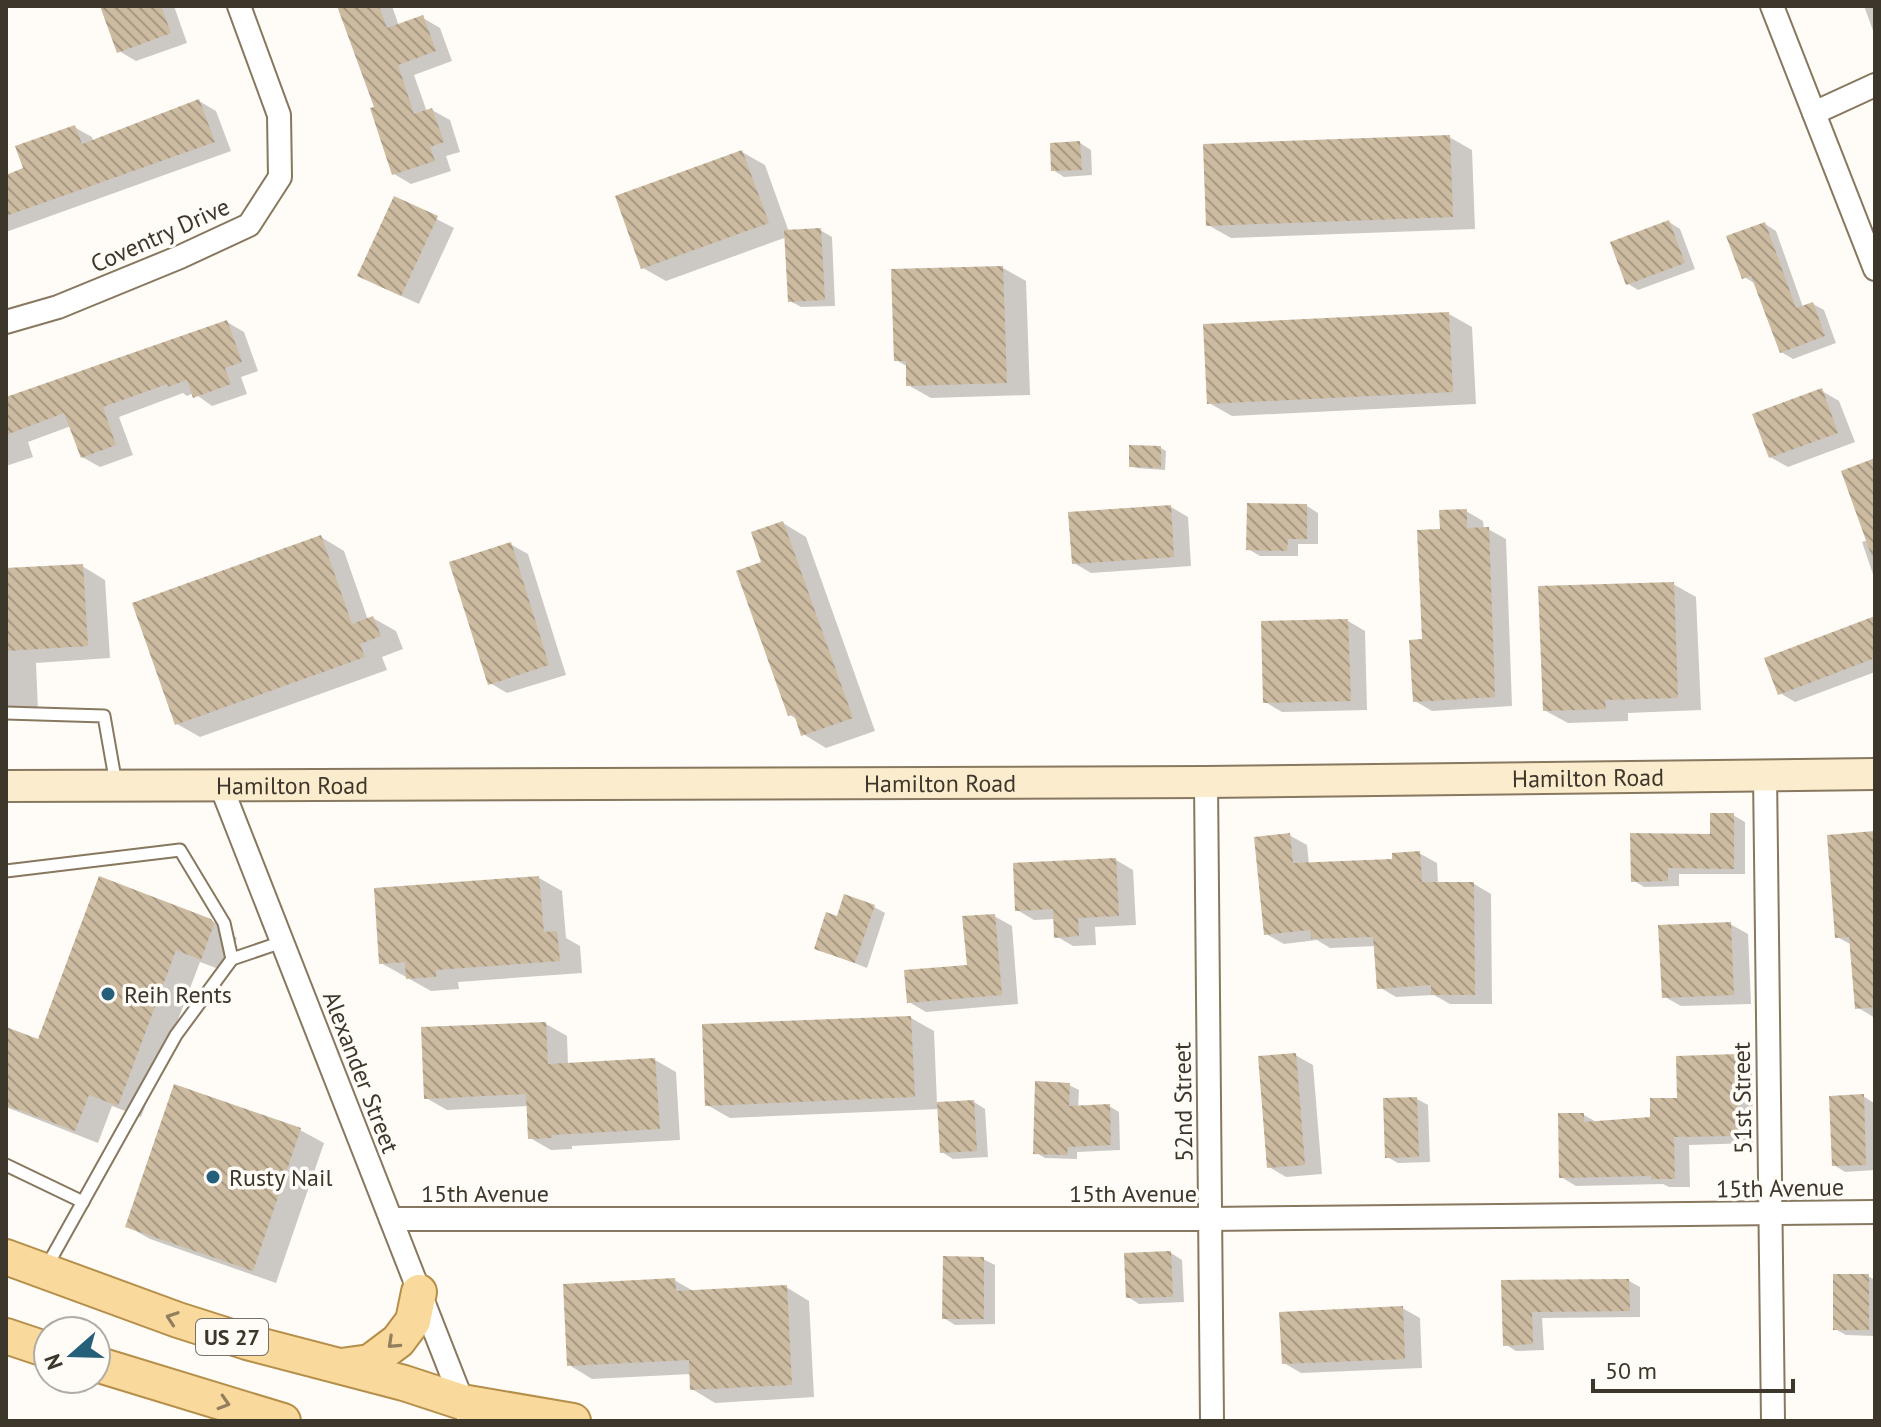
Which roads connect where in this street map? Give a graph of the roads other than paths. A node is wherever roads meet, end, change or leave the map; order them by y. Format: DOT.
graph roads {
  1 [pos="239,6"];
  2 [pos="1772,6"];
  3 [pos="1875,85"];
  4 [pos="1814,113"];
  5 [pos="1875,269"];
  6 [pos="6,322"];
  7 [pos="6,713"];
  8 [pos="1765,774"];
  9 [pos="1875,774"];
  10 [pos="1206,782"];
  11 [pos="6,786"];
  12 [pos="116,786"];
  13 [pos="221,786"];
  14 [pos="6,871"];
  15 [pos="282,942"];
  16 [pos="232,959"];
  17 [pos="6,1165"];
  18 [pos="83,1202"];
  19 [pos="1875,1212"];
  20 [pos="1769,1214"];
  21 [pos="391,1219"];
  22 [pos="1210,1219"];
  23 [pos="6,1257"];
  24 [pos="44,1271"];
  25 [pos="419,1292"];
  26 [pos="6,1336"];
  27 [pos="32,1345"];
  28 [pos="341,1366"];
  29 [pos="112,1369"];
  30 [pos="466,1411"];
  31 [pos="283,1421"];
  32 [pos="573,1421"];
  33 [pos="1212,1421"];
  34 [pos="1773,1421"];
  1 -- 6 [label="street, Coventry Drive"];
  2 -- 4 [label="street"];
  3 -- 4 [label="street"];
  4 -- 5 [label="street"];
  7 -- 12 [label="lane"];
  8 -- 9 [label="street, Hamilton Road"];
  8 -- 10 [label="street, Hamilton Road"];
  8 -- 20 [label="street, 51st Street"];
  10 -- 13 [label="street, Hamilton Road"];
  10 -- 22 [label="street, 52nd Street"];
  11 -- 12 [label="street, Hamilton Road"];
  12 -- 13 [label="street, Hamilton Road"];
  13 -- 15 [label="street, Alexander Street"];
  14 -- 16 [label="lane"];
  15 -- 16 [label="lane"];
  15 -- 21 [label="street, Alexander Street"];
  16 -- 18 [label="lane"];
  17 -- 18 [label="lane"];
  18 -- 24 [label="lane"];
  19 -- 20 [label="street, 15th Avenue"];
  20 -- 22 [label="street, 15th Avenue"];
  20 -- 34 [label="street, 51st Street"];
  21 -- 22 [label="street, 15th Avenue"];
  21 -- 25 [label="street, Alexander Street"];
  22 -- 33 [label="street, 52nd Street"];
  23 -- 24 [label="main road, US 27"];
  28 -- 24 [label="main road, US 27, one-way"];
  25 -- 28 [label="main road, one-way"];
  25 -- 30 [label="street, Alexander Street"];
  26 -- 27 [label="main road"];
  28 -- 30 [label="main road, US 27"];
  29 -- 31 [label="main road, one-way"];
  30 -- 32 [label="main road, US 27"];
}
